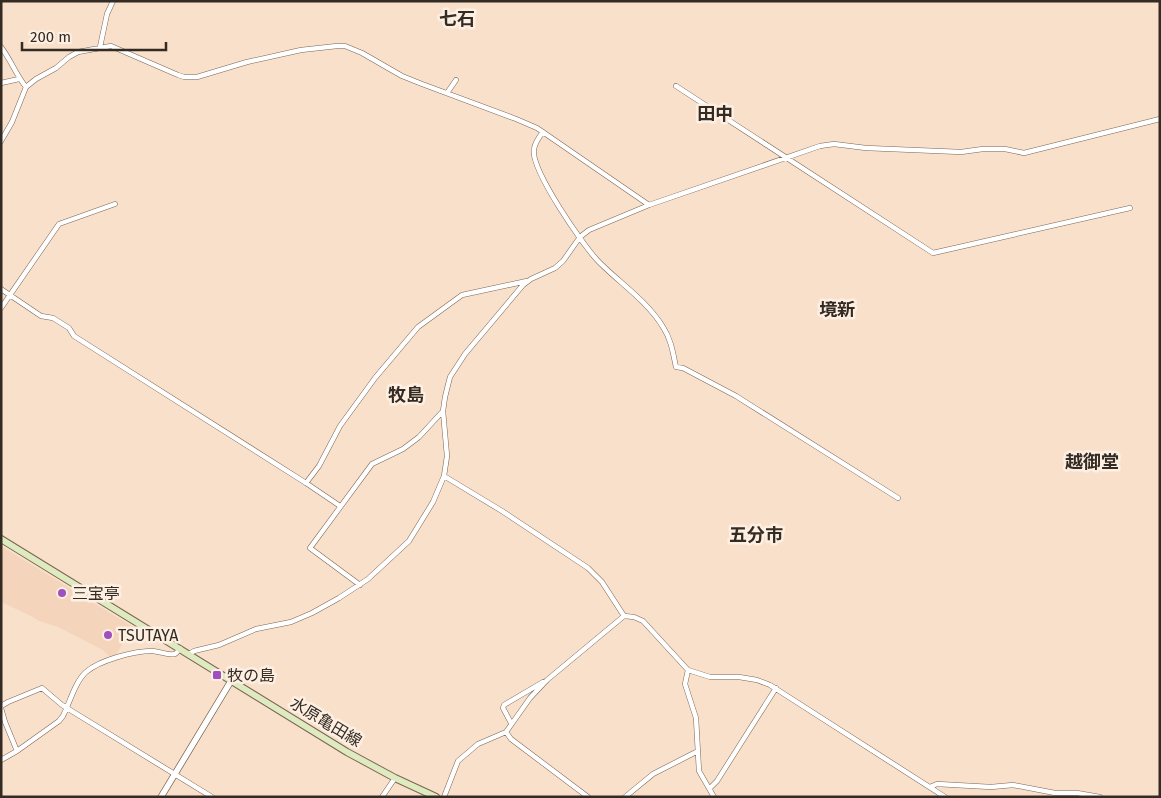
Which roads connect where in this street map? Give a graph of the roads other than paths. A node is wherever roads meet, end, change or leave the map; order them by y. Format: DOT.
graph roads {
  1 [pos="113,1"];
  2 [pos="1,47"];
  3 [pos="100,47"];
  4 [pos="19,80"];
  5 [pos="456,80"];
  6 [pos="1,83"];
  7 [pos="676,86"];
  8 [pos="26,87"];
  9 [pos="446,93"];
  10 [pos="1160,119"];
  11 [pos="543,132"];
  12 [pos="1,142"];
  13 [pos="786,157"];
  14 [pos="115,204"];
  15 [pos="649,205"];
  16 [pos="1130,208"];
  17 [pos="580,238"];
  18 [pos="528,280"];
  19 [pos="1,289"];
  20 [pos="10,294"];
  21 [pos="1,308"];
  22 [pos="443,411"];
  23 [pos="444,476"];
  24 [pos="306,483"];
  25 [pos="898,498"];
  26 [pos="340,506"];
  27 [pos="1,539"];
  28 [pos="360,585"];
  29 [pos="624,616"];
  30 [pos="180,648"];
  31 [pos="188,654"];
  32 [pos="688,670"];
  33 [pos="546,680"];
  34 [pos="231,681"];
  35 [pos="776,688"];
  36 [pos="1,707"];
  37 [pos="67,708"];
  38 [pos="511,723"];
  39 [pos="506,732"];
  40 [pos="17,751"];
  41 [pos="698,751"];
  42 [pos="1,760"];
  43 [pos="175,774"];
  44 [pos="395,778"];
  45 [pos="930,787"];
  46 [pos="710,788"];
  47 [pos="586,796"];
  48 [pos="161,797"];
  49 [pos="212,797"];
  50 [pos="382,797"];
  51 [pos="436,797"];
  52 [pos="444,797"];
  53 [pos="625,797"];
  54 [pos="714,797"];
  55 [pos="945,797"];
  56 [pos="1100,797"];
  1 -- 3 [label="street"];
  2 -- 4 [label="street"];
  3 -- 8 [label="street"];
  3 -- 9 [label="street"];
  4 -- 6 [label="street"];
  4 -- 8 [label="street"];
  5 -- 9 [label="street"];
  7 -- 13 [label="street"];
  8 -- 12 [label="street"];
  9 -- 11 [label="street"];
  10 -- 13 [label="street"];
  11 -- 15 [label="street"];
  11 -- 17 [label="street"];
  13 -- 15 [label="street"];
  13 -- 16 [label="street"];
  14 -- 20 [label="street"];
  15 -- 17 [label="street"];
  17 -- 18 [label="street"];
  17 -- 25 [label="street"];
  18 -- 22 [label="street"];
  18 -- 24 [label="street"];
  19 -- 20 [label="street"];
  20 -- 21 [label="street"];
  20 -- 24 [label="street"];
  22 -- 23 [label="street"];
  22 -- 26 [label="street"];
  23 -- 28 [label="street"];
  23 -- 29 [label="street"];
  24 -- 26 [label="street"];
  26 -- 28 [label="street"];
  27 -- 30 [label="main road, 水原亀田線"];
  28 -- 31 [label="street"];
  29 -- 32 [label="street"];
  29 -- 33 [label="street"];
  30 -- 31 [label="main road, 水原亀田線"];
  30 -- 37 [label="street"];
  31 -- 34 [label="main road, 水原亀田線"];
  32 -- 35 [label="street"];
  32 -- 41 [label="street"];
  33 -- 38 [label="street"];
  33 -- 38 [label="street"];
  34 -- 43 [label="street"];
  34 -- 44 [label="main road, 水原亀田線"];
  35 -- 45 [label="street"];
  35 -- 46 [label="street"];
  36 -- 37 [label="street"];
  36 -- 40 [label="street"];
  37 -- 40 [label="street"];
  37 -- 43 [label="street"];
  38 -- 39 [label="street"];
  39 -- 47 [label="street"];
  39 -- 52 [label="street"];
  40 -- 42 [label="street"];
  41 -- 46 [label="street"];
  41 -- 53 [label="street"];
  43 -- 48 [label="street"];
  43 -- 49 [label="street"];
  44 -- 50 [label="street"];
  44 -- 51 [label="main road, 水原亀田線"];
  45 -- 55 [label="street"];
  45 -- 56 [label="street"];
  46 -- 54 [label="street"];
}
